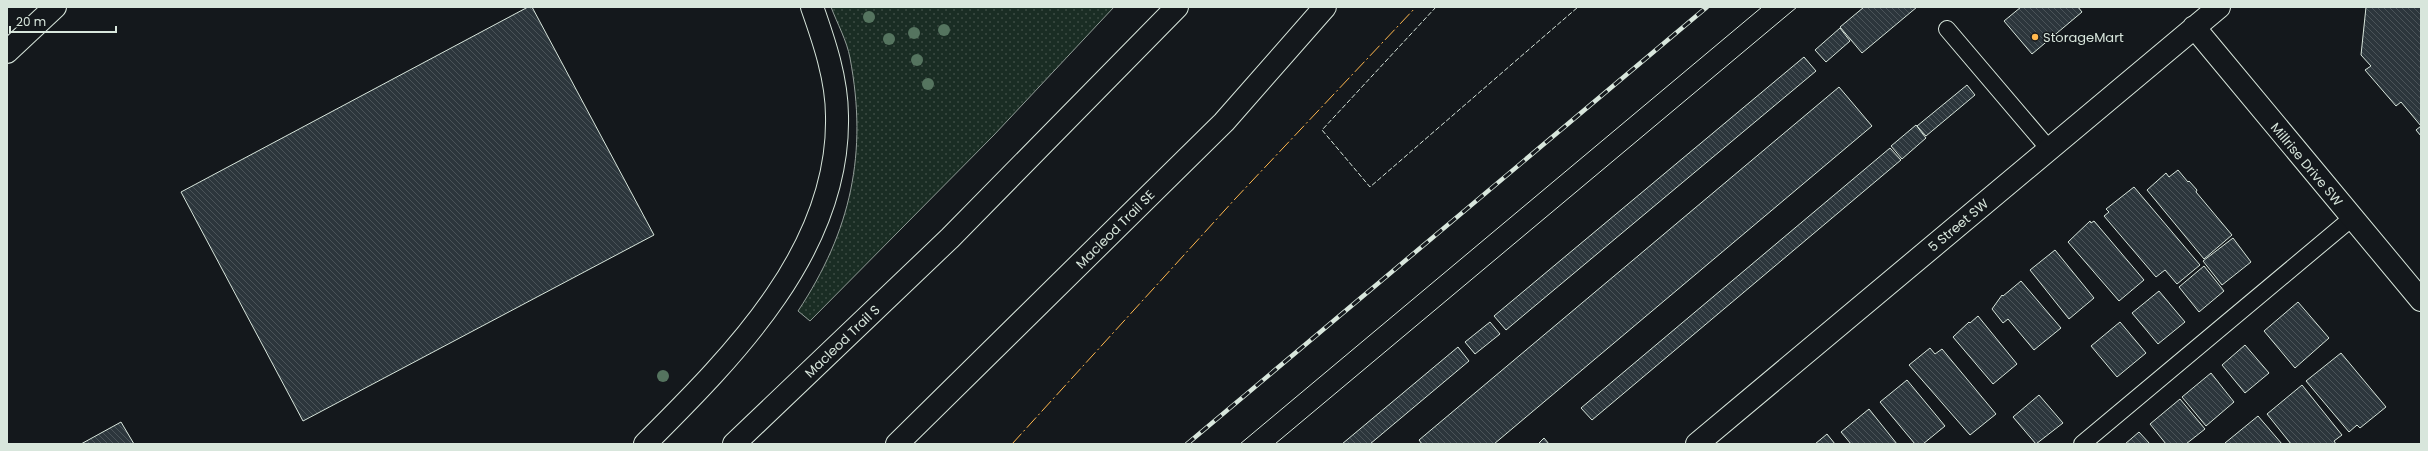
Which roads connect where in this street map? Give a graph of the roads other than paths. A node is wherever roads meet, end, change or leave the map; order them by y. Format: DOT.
graph roads {
  1 [pos="55,7"];
  2 [pos="812,7"];
  3 [pos="1177,7"];
  4 [pos="1325,7"];
  5 [pos="2219,7"];
  6 [pos="2194,28"];
  7 [pos="1948,29"];
  8 [pos="7,52"];
  9 [pos="2049,149"];
  10 [pos="2352,218"];
  11 [pos="2421,300"];
  12 [pos="645,444"];
  13 [pos="734,444"];
  14 [pos="897,444"];
  15 [pos="1697,444"];
  16 [pos="2082,444"];
  1 -- 8 [label="main road"];
  2 -- 12 [label="main road"];
  3 -- 13 [label="main road, Macleod Trail S"];
  4 -- 14 [label="main road, Macleod Trail SE"];
  5 -- 6 [label="main road, 5 Street SW"];
  6 -- 9 [label="main road, 5 Street SW"];
  6 -- 10 [label="main road, Millrise Drive SW"];
  7 -- 9 [label="lane"];
  9 -- 15 [label="main road, 5 Street SW"];
  10 -- 11 [label="main road, Millrise Drive SW"];
  10 -- 16 [label="lane"];
}
